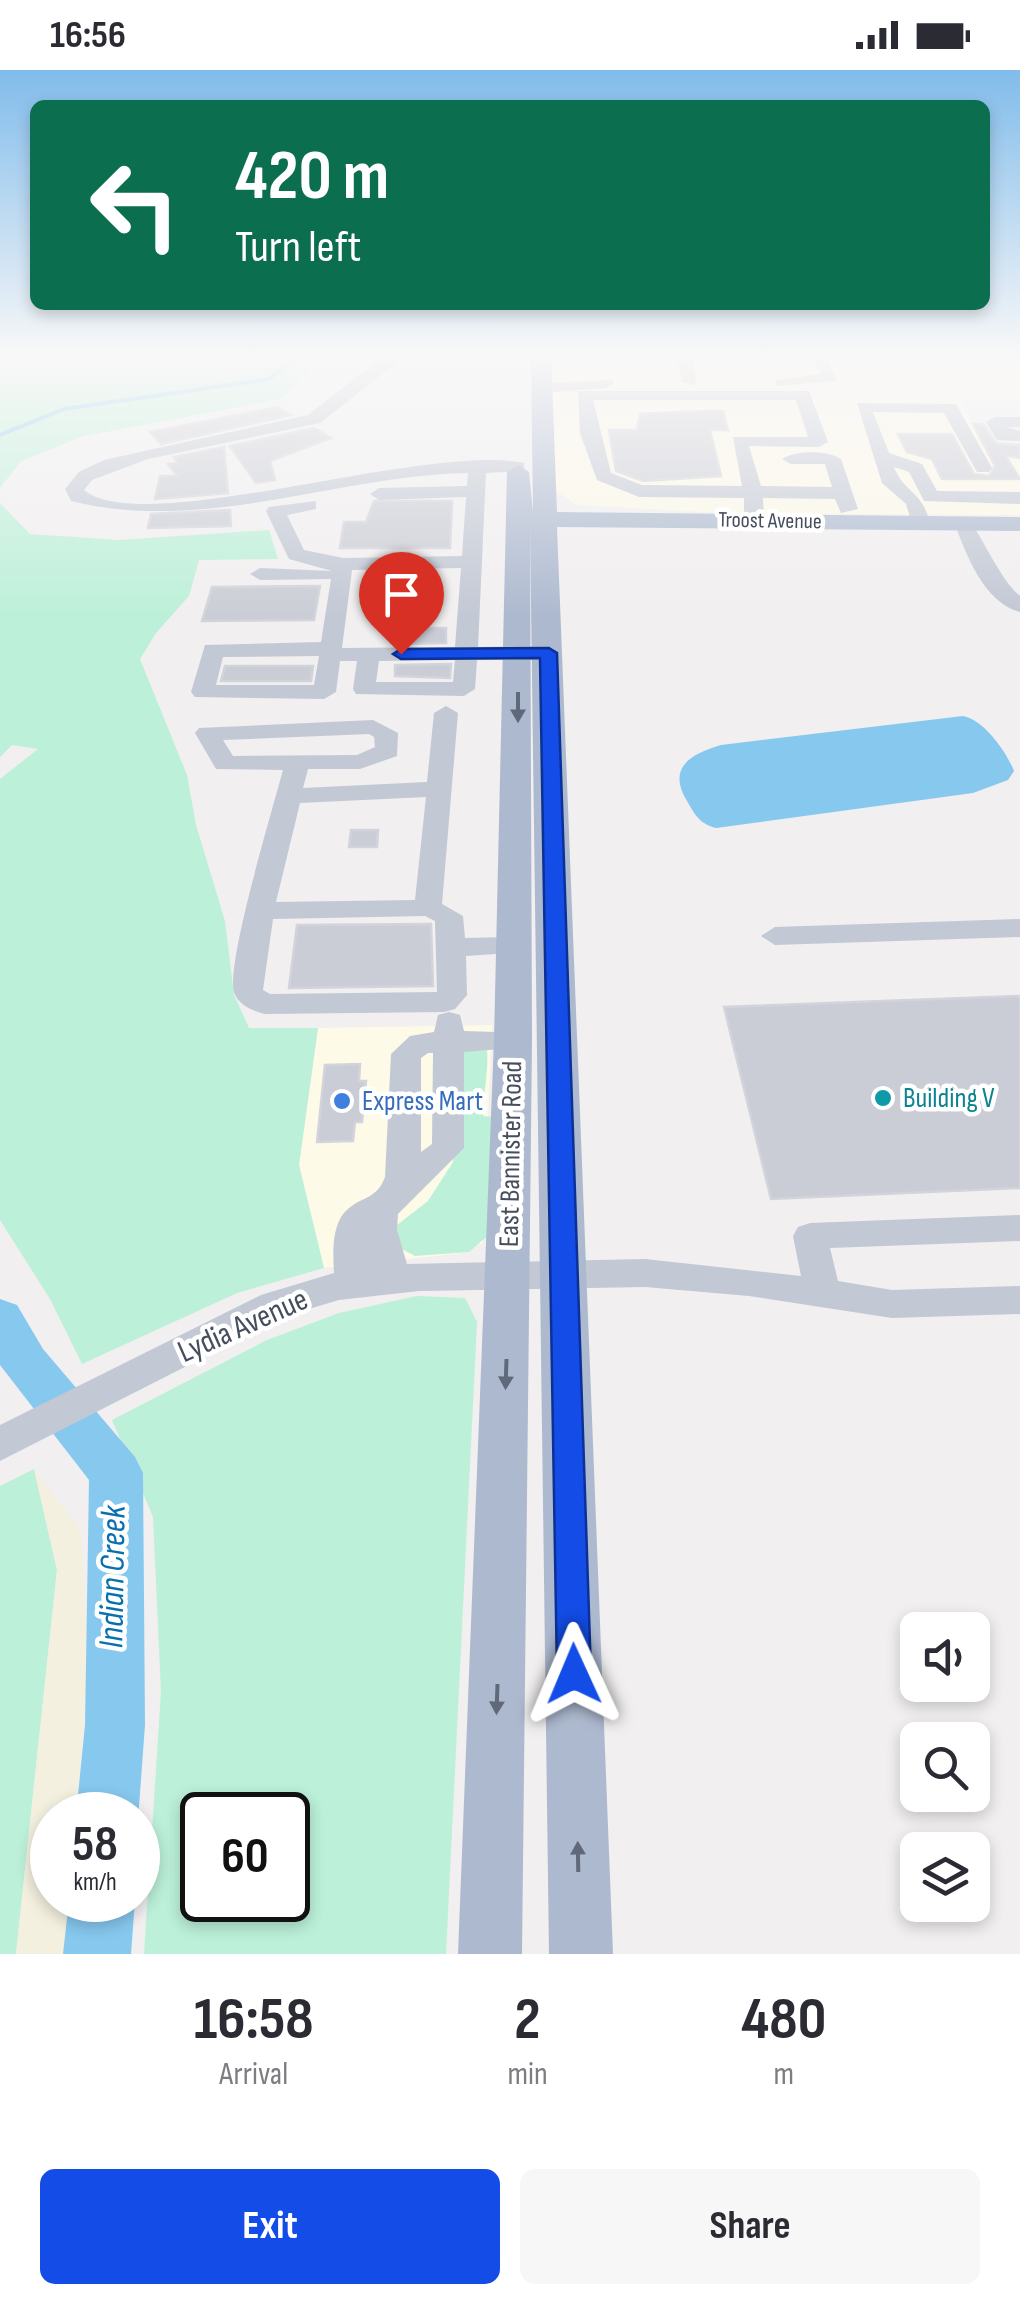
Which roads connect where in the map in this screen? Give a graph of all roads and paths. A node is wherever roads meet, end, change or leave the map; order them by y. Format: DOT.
graph roads {
  1 [pos="205,442"];
  2 [pos="544,442"];
  3 [pos="593,442"];
  4 [pos="819,442"];
  5 [pos="875,442"];
  6 [pos="970,442"];
  7 [pos="880,456"];
  8 [pos="518,467"];
  9 [pos="746,467"];
  10 [pos="476,481"];
  11 [pos="841,485"];
  12 [pos="545,489"];
  13 [pos="931,498"];
  14 [pos="998,498"];
  15 [pos="1020,498"];
  16 [pos="912,508"];
  17 [pos="676,520"];
  18 [pos="741,521"];
  19 [pos="852,522"];
  20 [pos="964,523"];
  21 [pos="1016,524"];
  22 [pos="528,526"];
  23 [pos="472,551"];
  24 [pos="343,569"];
  25 [pos="260,574"];
  26 [pos="1020,606"];
  27 [pos="538,642"];
  28 [pos="330,652"];
  29 [pos="466,653"];
  30 [pos="369,654"];
  31 [pos="446,712"];
  32 [pos="297,762"];
  33 [pos="438,789"];
  34 [pos="290,796"];
  35 [pos="428,908"];
  36 [pos="260,911"];
  37 [pos="1020,928"];
  38 [pos="775,936"];
  39 [pos="514,946"];
  40 [pos="451,948"];
  41 [pos="449,1000"];
  42 [pos="513,1040"];
  43 [pos="450,1042"];
  44 [pos="389,1201"];
  45 [pos="1020,1228"];
  46 [pos="564,1275"];
  47 [pos="508,1277"];
  48 [pos="394,1280"];
  49 [pos="353,1284"];
  50 [pos="824,1292"];
  51 [pos="1020,1300"];
  52 [pos="0,1444"];
  53 [pos="490,1954"];
  54 [pos="581,1954"];
  1 -- 10 [label="street"];
  2 -- 12 [label="main road, East Bannister Road"];
  3 -- 9 [label="street"];
  4 -- 9 [label="street"];
  5 -- 7 [label="street"];
  6 -- 14 [label="street"];
  7 -- 13 [label="street"];
  7 -- 16 [label="street"];
  8 -- 10 [label="street"];
  8 -- 22 [label="main road, East Bannister Road"];
  9 -- 11 [label="street"];
  9 -- 11 [label="street"];
  9 -- 18 [label="street"];
  10 -- 23 [label="street"];
  10 -- 24 [label="street"];
  11 -- 19 [label="street"];
  12 -- 18 [label="main road"];
  12 -- 22 [label="main road, East Bannister Road"];
  13 -- 14 [label="street"];
  13 -- 16 [label="street"];
  14 -- 15 [label="street"];
  14 -- 21 [label="street"];
  16 -- 19 [label="main road, Troost Avenue"];
  16 -- 20 [label="main road, Troost Avenue"];
  17 -- 18 [label="main road, Troost Avenue"];
  17 -- 22 [label="main road, Troost Avenue"];
  17 -- 27 [label="main road"];
  18 -- 19 [label="main road, Troost Avenue"];
  20 -- 21 [label="main road, Troost Avenue"];
  20 -- 26 [label="street"];
  22 -- 23 [label="street"];
  22 -- 27 [label="main road, East Bannister Road"];
  23 -- 24 [label="street"];
  23 -- 29 [label="street"];
  24 -- 25 [label="street"];
  24 -- 28 [label="street"];
  27 -- 29 [label="street"];
  27 -- 39 [label="main road, East Bannister Road, one-way"];
  27 -- 46 [label="main road, East Bannister Road"];
  28 -- 28 [label="street"];
  28 -- 30 [label="street"];
  29 -- 30 [label="street"];
  29 -- 30 [label="street"];
  31 -- 33 [label="street"];
  32 -- 32 [label="street"];
  32 -- 34 [label="street"];
  33 -- 34 [label="street"];
  33 -- 35 [label="street"];
  34 -- 36 [label="street"];
  35 -- 36 [label="street"];
  35 -- 40 [label="street"];
  36 -- 41 [label="street"];
  37 -- 38 [label="street"];
  39 -- 40 [label="street"];
  39 -- 42 [label="main road, East Bannister Road"];
  40 -- 41 [label="street"];
  41 -- 43 [label="street"];
  42 -- 43 [label="street"];
  42 -- 47 [label="main road, East Bannister Road"];
  43 -- 44 [label="street"];
  43 -- 44 [label="street"];
  44 -- 48 [label="street"];
  44 -- 49 [label="street"];
  45 -- 50 [label="street"];
  46 -- 47 [label="street, Lydia Avenue"];
  46 -- 50 [label="street, Lydia Avenue"];
  54 -- 46 [label="main road, East Bannister Road, one-way"];
  47 -- 48 [label="street, Lydia Avenue"];
  47 -- 53 [label="main road, East Bannister Road, one-way"];
  48 -- 49 [label="street, Lydia Avenue"];
  49 -- 52 [label="street, Lydia Avenue"];
  50 -- 51 [label="street, Lydia Avenue"];
}
